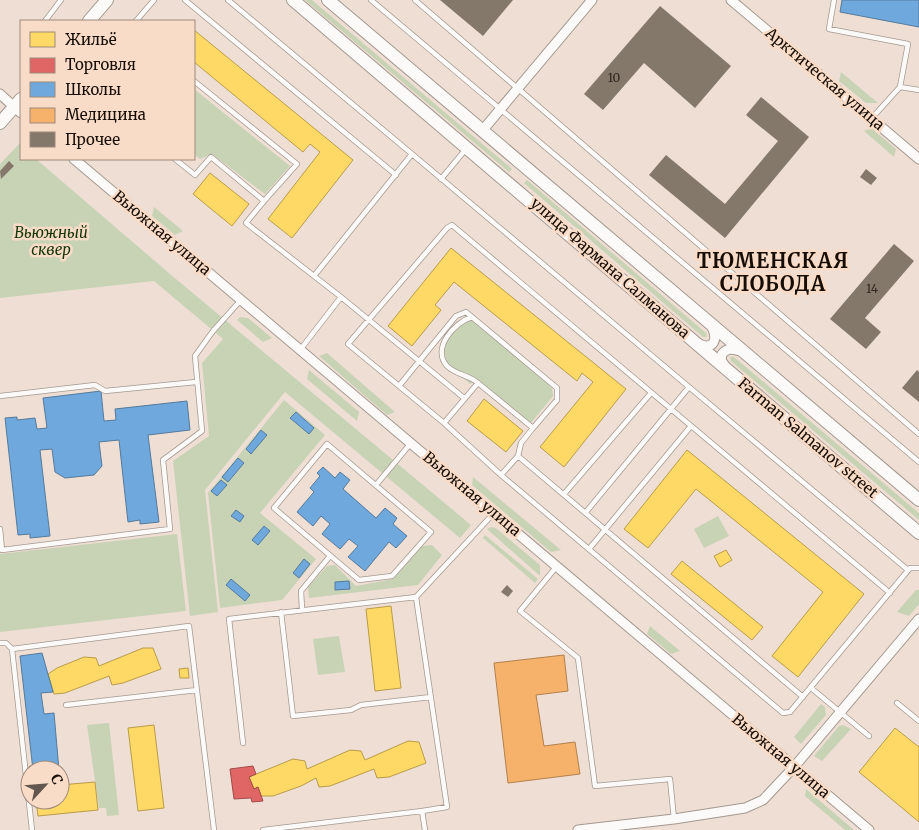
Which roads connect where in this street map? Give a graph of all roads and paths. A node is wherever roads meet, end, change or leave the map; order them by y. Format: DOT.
graph roads {
  1 [pos="61,0"];
  2 [pos="107,0"];
  3 [pos="154,0"];
  4 [pos="185,0"];
  5 [pos="228,0"];
  6 [pos="293,0"];
  7 [pos="328,0"];
  8 [pos="371,0"];
  9 [pos="415,0"];
  10 [pos="592,0"];
  11 [pos="731,0"];
  12 [pos="834,0"];
  13 [pos="46,20"];
  14 [pos="90,20"];
  15 [pos="137,20"];
  16 [pos="195,82"];
  17 [pos="900,87"];
  18 [pos="517,88"];
  19 [pos="919,90"];
  20 [pos="0,94"];
  21 [pos="19,107"];
  22 [pos="500,109"];
  23 [pos="871,119"];
  24 [pos="0,123"];
  25 [pos="482,131"];
  26 [pos="468,147"];
  27 [pos="412,154"];
  28 [pos="919,159"];
  29 [pos="75,160"];
  30 [pos="176,160"];
  31 [pos="396,175"];
  32 [pos="441,179"];
  33 [pos="264,201"];
  34 [pos="314,276"];
  35 [pos="341,297"];
  36 [pos="241,300"];
  37 [pos="472,317"];
  38 [pos="368,319"];
  39 [pos="711,327"];
  40 [pos="696,343"];
  41 [pos="300,350"];
  42 [pos="741,352"];
  43 [pos="418,361"];
  44 [pos="726,368"];
  45 [pos="196,382"];
  46 [pos="478,384"];
  47 [pos="399,386"];
  48 [pos="690,387"];
  49 [pos="651,393"];
  50 [pos="0,396"];
  51 [pos="464,398"];
  52 [pos="671,409"];
  53 [pos="444,422"];
  54 [pos="691,426"];
  55 [pos="533,428"];
  56 [pos="919,434"];
  57 [pos="411,443"];
  58 [pos="518,456"];
  59 [pos="919,462"];
  60 [pos="501,475"];
  61 [pos="376,485"];
  62 [pos="564,494"];
  63 [pos="919,500"];
  64 [pos="586,512"];
  65 [pos="494,513"];
  66 [pos="0,529"];
  67 [pos="606,529"];
  68 [pos="919,533"];
  69 [pos="589,549"];
  70 [pos="1,550"];
  71 [pos="330,556"];
  72 [pos="558,566"];
  73 [pos="919,568"];
  74 [pos="908,570"];
  75 [pos="890,592"];
  76 [pos="416,597"];
  77 [pos="302,609"];
  78 [pos="281,612"];
  79 [pos="919,618"];
  80 [pos="0,643"];
  81 [pos="12,649"];
  82 [pos="811,688"];
  83 [pos="197,690"];
  84 [pos="431,697"];
  85 [pos="803,697"];
  86 [pos="897,703"];
  87 [pos="66,705"];
  88 [pos="840,712"];
  89 [pos="919,721"];
  90 [pos="869,736"];
  91 [pos="243,743"];
  92 [pos="794,767"];
  93 [pos="422,811"];
  94 [pos="674,819"];
  95 [pos="32,830"];
  96 [pos="214,830"];
  97 [pos="263,830"];
  98 [pos="425,830"];
  99 [pos="578,830"];
  100 [pos="869,830"];
  1 -- 13 [label="lane"];
  2 -- 14 [label="street"];
  3 -- 15 [label="lane"];
  4 -- 31 [label="lane"];
  5 -- 27 [label="lane"];
  6 -- 26 [label="street, улица Фармана Салманова"];
  7 -- 25 [label="street, улица Фармана Салманова"];
  8 -- 22 [label="lane"];
  9 -- 18 [label="lane"];
  10 -- 18 [label="street"];
  11 -- 23 [label="street, Арктическая улица"];
  12 -- 17 [label="lane"];
  16 -- 33 [label="lane"];
  17 -- 19 [label="lane"];
  17 -- 23 [label="lane"];
  18 -- 22 [label="street"];
  18 -- 56 [label="lane"];
  20 -- 21 [label="street"];
  21 -- 24 [label="street"];
  22 -- 25 [label="street"];
  22 -- 59 [label="lane"];
  23 -- 28 [label="street, Арктическая улица"];
  25 -- 39 [label="street, улица Фармана Салманова"];
  26 -- 32 [label="lane"];
  26 -- 40 [label="street, улица Фармана Салманова"];
  27 -- 31 [label="lane"];
  27 -- 32 [label="lane"];
  29 -- 36 [label="street, Вьюжная улица"];
  30 -- 33 [label="lane"];
  31 -- 34 [label="lane"];
  32 -- 48 [label="lane"];
  33 -- 34 [label="lane"];
  34 -- 35 [label="lane"];
  35 -- 38 [label="lane"];
  35 -- 41 [label="lane"];
  36 -- 41 [label="street, Вьюжная улица"];
  36 -- 45 [label="lane"];
  37 -- 43 [label="lane"];
  37 -- 46 [label="lane"];
  37 -- 55 [label="lane"];
  38 -- 43 [label="lane"];
  38 -- 47 [label="lane"];
  38 -- 49 [label="lane"];
  39 -- 40 [label="street, улица Фармана Салманова"];
  39 -- 42 [label="street, Farman Salmanov street"];
  40 -- 44 [label="street, Farman Salmanov street"];
  41 -- 57 [label="street, Вьюжная улица"];
  42 -- 44 [label="street"];
  42 -- 63 [label="street, Farman Salmanov street"];
  43 -- 47 [label="lane"];
  43 -- 51 [label="lane"];
  44 -- 68 [label="street, Farman Salmanov street"];
  45 -- 50 [label="lane"];
  45 -- 70 [label="lane"];
  46 -- 51 [label="lane"];
  46 -- 55 [label="lane"];
  47 -- 53 [label="lane"];
  48 -- 52 [label="lane"];
  48 -- 74 [label="lane"];
  49 -- 52 [label="lane"];
  49 -- 62 [label="lane"];
  51 -- 53 [label="lane"];
  52 -- 54 [label="lane"];
  52 -- 64 [label="lane"];
  53 -- 60 [label="lane"];
  54 -- 67 [label="lane"];
  54 -- 75 [label="lane"];
  55 -- 58 [label="lane"];
  57 -- 61 [label="lane"];
  57 -- 65 [label="street, Вьюжная улица"];
  58 -- 60 [label="lane"];
  58 -- 62 [label="lane"];
  60 -- 69 [label="lane"];
  61 -- 71 [label="lane"];
  61 -- 71 [label="lane"];
  62 -- 64 [label="lane"];
  64 -- 67 [label="lane"];
  65 -- 72 [label="street, Вьюжная улица"];
  65 -- 76 [label="lane"];
  66 -- 70 [label="lane"];
  67 -- 69 [label="lane"];
  67 -- 85 [label="lane"];
  69 -- 85 [label="lane"];
  71 -- 77 [label="lane"];
  72 -- 92 [label="street, Вьюжная улица"];
  72 -- 94 [label="lane"];
  73 -- 74 [label="lane"];
  74 -- 75 [label="lane"];
  75 -- 82 [label="lane"];
  76 -- 77 [label="lane"];
  76 -- 84 [label="lane"];
  77 -- 78 [label="lane"];
  78 -- 84 [label="lane"];
  78 -- 91 [label="lane"];
  79 -- 88 [label="street"];
  80 -- 81 [label="lane"];
  81 -- 83 [label="lane"];
  81 -- 95 [label="lane"];
  82 -- 85 [label="lane"];
  82 -- 88 [label="lane"];
  83 -- 87 [label="lane"];
  83 -- 96 [label="lane"];
  84 -- 93 [label="lane"];
  86 -- 89 [label="lane"];
  88 -- 90 [label="lane"];
  88 -- 92 [label="street"];
  92 -- 94 [label="street"];
  92 -- 100 [label="street, Вьюжная улица"];
  93 -- 97 [label="lane"];
  93 -- 98 [label="lane"];
  94 -- 99 [label="street"];
}
